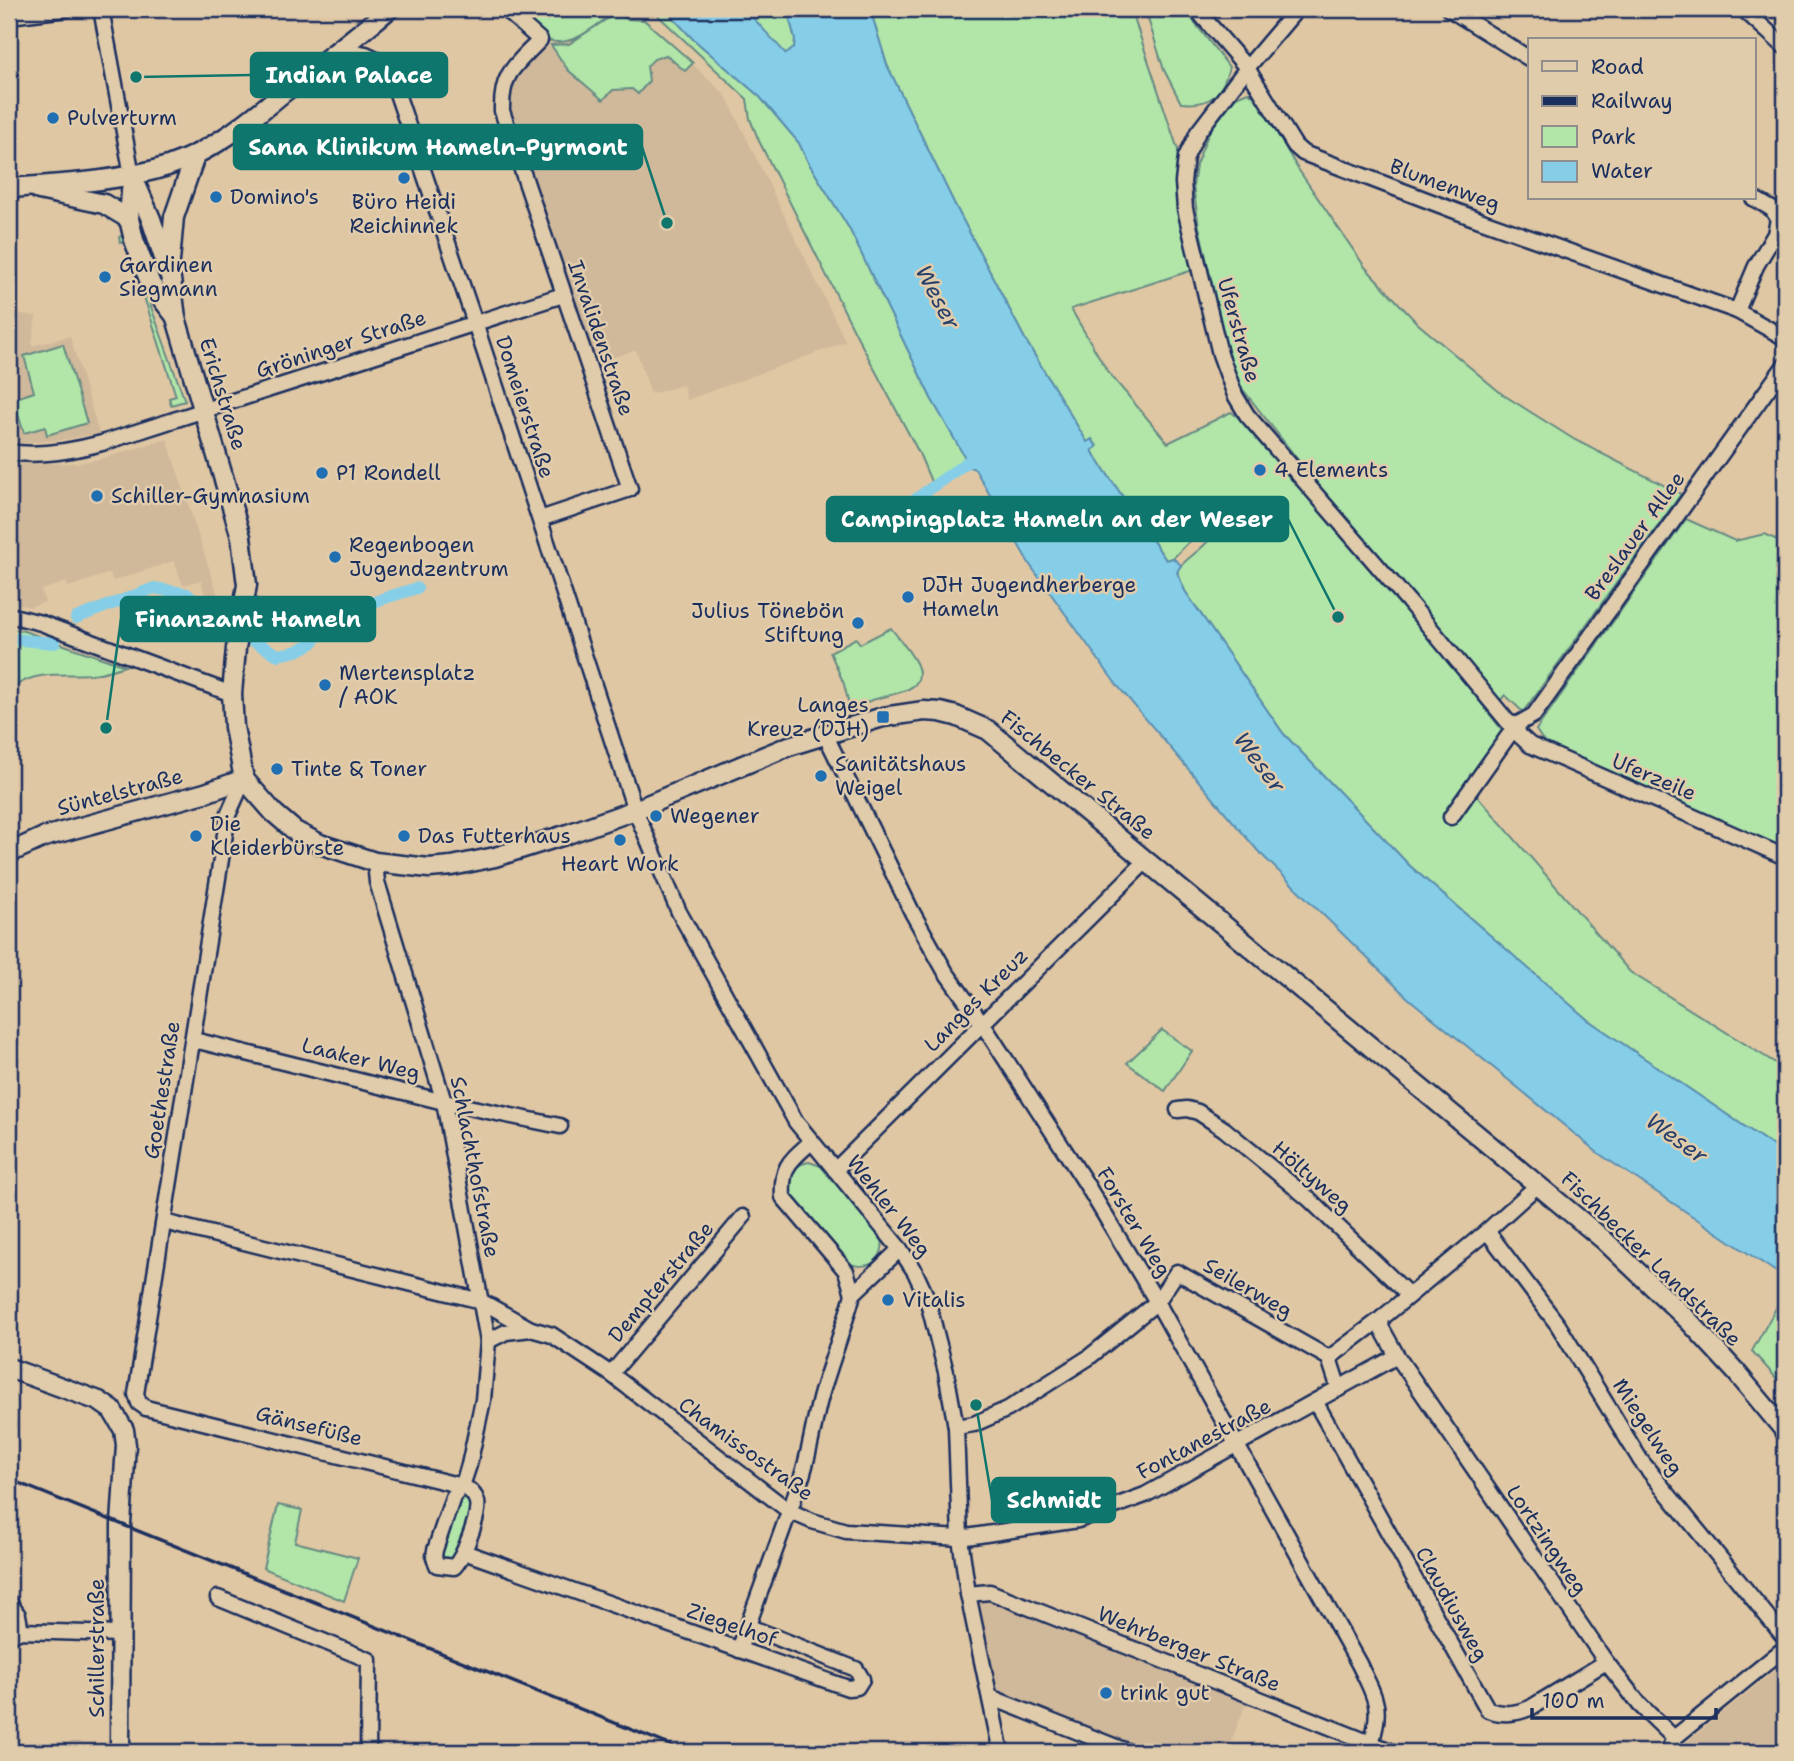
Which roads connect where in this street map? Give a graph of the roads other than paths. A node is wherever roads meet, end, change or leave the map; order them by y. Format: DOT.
graph roads {
  1 [pos="67,9"];
  2 [pos="101,9"];
  3 [pos="389,9"];
  4 [pos="505,9"];
  5 [pos="1196,9"];
  6 [pos="1297,9"];
  7 [pos="1449,9"];
  8 [pos="1743,9"];
  9 [pos="43,10"];
  10 [pos="9,16"];
  11 [pos="371,17"];
  12 [pos="1785,47"];
  13 [pos="341,49"];
  14 [pos="1528,58"];
  15 [pos="1247,68"];
  16 [pos="195,156"];
  17 [pos="132,175"];
  18 [pos="15,187"];
  19 [pos="1756,200"];
  20 [pos="129,219"];
  21 [pos="171,279"];
  22 [pos="562,290"];
  23 [pos="1737,311"];
  24 [pos="176,318"];
  25 [pos="475,323"];
  26 [pos="1785,338"];
  27 [pos="1785,365"];
  28 [pos="204,410"];
  29 [pos="9,452"];
  30 [pos="540,519"];
  31 [pos="9,615"];
  32 [pos="232,694"];
  33 [pos="1516,725"];
  34 [pos="825,734"];
  35 [pos="244,779"];
  36 [pos="635,810"];
  37 [pos="1451,817"];
  38 [pos="9,853"];
  39 [pos="1785,857"];
  40 [pos="1147,860"];
  41 [pos="375,862"];
  42 [pos="982,1023"];
  43 [pos="194,1040"];
  44 [pos="444,1101"];
  45 [pos="1178,1111"];
  46 [pos="560,1126"];
  47 [pos="811,1142"];
  48 [pos="835,1170"];
  49 [pos="1539,1184"];
  50 [pos="743,1217"];
  51 [pos="164,1222"];
  52 [pos="1487,1231"];
  53 [pos="900,1249"];
  54 [pos="853,1294"];
  55 [pos="1409,1294"];
  56 [pos="481,1301"];
  57 [pos="1157,1301"];
  58 [pos="1382,1318"];
  59 [pos="531,1329"];
  60 [pos="488,1341"];
  61 [pos="1397,1356"];
  62 [pos="1329,1358"];
  63 [pos="9,1368"];
  64 [pos="611,1374"];
  65 [pos="1339,1389"];
  66 [pos="1316,1402"];
  67 [pos="146,1408"];
  68 [pos="956,1427"];
  69 [pos="1785,1431"];
  70 [pos="1238,1445"];
  71 [pos="462,1486"];
  72 [pos="789,1511"];
  73 [pos="960,1538"];
  74 [pos="464,1552"];
  75 [pos="968,1594"];
  76 [pos="218,1598"];
  77 [pos="9,1602"];
  78 [pos="747,1626"];
  79 [pos="15,1634"];
  80 [pos="120,1634"];
  81 [pos="1785,1637"];
  82 [pos="1785,1647"];
  83 [pos="739,1650"];
  84 [pos="1606,1662"];
  85 [pos="990,1697"];
  86 [pos="1674,1738"];
  87 [pos="1371,1743"];
  88 [pos="120,1752"];
  89 [pos="368,1752"];
  90 [pos="1001,1752"];
  91 [pos="1129,1752"];
  92 [pos="1393,1752"];
  93 [pos="1668,1752"];
  1 -- 9 [label="street"];
  2 -- 17 [label="street"];
  3 -- 11 [label="main road"];
  4 -- 22 [label="street, Invalidenstraße"];
  5 -- 15 [label="street"];
  6 -- 15 [label="street, Uferstraße"];
  7 -- 14 [label="street"];
  8 -- 12 [label="street"];
  9 -- 10 [label="street"];
  11 -- 13 [label="main road"];
  13 -- 16 [label="main road"];
  13 -- 25 [label="street, Domeierstraße"];
  15 -- 23 [label="street, Blumenweg"];
  15 -- 33 [label="street, Uferstraße"];
  16 -- 17 [label="main road"];
  16 -- 21 [label="main road"];
  17 -- 18 [label="main road"];
  17 -- 20 [label="main road, Erichstraße"];
  17 -- 21 [label="main road, Erichstraße"];
  18 -- 20 [label="main road"];
  19 -- 23 [label="street"];
  20 -- 24 [label="main road, Erichstraße"];
  21 -- 24 [label="main road, Erichstraße"];
  22 -- 25 [label="street, Gröninger Straße"];
  22 -- 30 [label="street, Invalidenstraße"];
  23 -- 26 [label="street, Blumenweg"];
  24 -- 28 [label="main road, Erichstraße"];
  25 -- 28 [label="street, Gröninger Straße"];
  25 -- 30 [label="street, Domeierstraße"];
  27 -- 33 [label="street, Breslauer Allee"];
  28 -- 29 [label="street, Gröninger Straße"];
  28 -- 32 [label="main road, Erichstraße"];
  30 -- 36 [label="street, Domeierstraße"];
  31 -- 32 [label="street"];
  32 -- 35 [label="main road, Erichstraße"];
  33 -- 37 [label="street, Breslauer Allee"];
  33 -- 39 [label="street, Uferzeile"];
  34 -- 36 [label="main road, Fischbecker Straße"];
  34 -- 40 [label="main road, Fischbecker Straße"];
  34 -- 42 [label="street, Forster Weg"];
  35 -- 38 [label="main road, Süntelstraße"];
  35 -- 41 [label="main road, Fischbecker Straße"];
  35 -- 43 [label="street, Goethestraße"];
  36 -- 41 [label="main road, Fischbecker Straße"];
  36 -- 47 [label="street, Wehler Weg"];
  40 -- 42 [label="street, Langes Kreuz"];
  40 -- 49 [label="main road, Fischbecker Straße"];
  41 -- 44 [label="street, Schlachthofstraße"];
  42 -- 48 [label="street, Langes Kreuz"];
  42 -- 57 [label="street, Forster Weg"];
  43 -- 44 [label="street, Laaker Weg"];
  43 -- 51 [label="street, Goethestraße"];
  44 -- 46 [label="street, Laaker Weg"];
  44 -- 56 [label="street, Schlachthofstraße"];
  45 -- 55 [label="street, Höltyweg"];
  47 -- 48 [label="street, Wehler Weg"];
  47 -- 54 [label="street"];
  48 -- 53 [label="street, Wehler Weg"];
  49 -- 52 [label="street"];
  49 -- 69 [label="main road, Fischbecker Landstraße"];
  50 -- 64 [label="street, Dempterstraße"];
  51 -- 56 [label="street, Chamissostraße"];
  51 -- 67 [label="street, Goethestraße"];
  52 -- 55 [label="street"];
  52 -- 81 [label="street, Miegelweg"];
  53 -- 54 [label="street"];
  53 -- 68 [label="street, Wehler Weg"];
  54 -- 72 [label="street"];
  55 -- 58 [label="street"];
  56 -- 59 [label="street, Chamissostraße"];
  56 -- 60 [label="street, Schlachthofstraße"];
  57 -- 62 [label="street, Seilerweg"];
  57 -- 68 [label="street"];
  57 -- 70 [label="street, Forster Weg"];
  58 -- 61 [label="street"];
  58 -- 62 [label="street"];
  59 -- 60 [label="street"];
  59 -- 64 [label="street, Chamissostraße"];
  60 -- 71 [label="street, Schlachthofstraße"];
  61 -- 65 [label="street, Fontanestraße"];
  61 -- 84 [label="street, Lortzingweg"];
  62 -- 65 [label="street"];
  63 -- 80 [label="main road, Schillerstraße"];
  64 -- 72 [label="street, Chamissostraße"];
  65 -- 66 [label="street, Fontanestraße"];
  66 -- 70 [label="street, Fontanestraße"];
  66 -- 84 [label="street, Claudiusweg"];
  67 -- 71 [label="street, Gänsefüße"];
  68 -- 73 [label="street, Wehler Weg"];
  70 -- 73 [label="street, Fontanestraße"];
  70 -- 87 [label="street, Forster Weg"];
  71 -- 74 [label="street"];
  71 -- 74 [label="street"];
  72 -- 73 [label="street, Chamissostraße"];
  72 -- 78 [label="street"];
  73 -- 75 [label="street, Wehler Weg"];
  74 -- 83 [label="street, Ziegelhof"];
  75 -- 85 [label="street, Wehler Weg"];
  75 -- 87 [label="street, Wehrberger Straße"];
  76 -- 89 [label="street"];
  77 -- 79 [label="street"];
  78 -- 83 [label="street"];
  78 -- 83 [label="street, Ziegelhof"];
  79 -- 80 [label="street"];
  80 -- 88 [label="main road, Schillerstraße"];
  82 -- 86 [label="street"];
  84 -- 86 [label="street, Lortzingweg"];
  85 -- 90 [label="street, Wehler Weg"];
  85 -- 91 [label="street"];
  86 -- 93 [label="street"];
  87 -- 92 [label="street, Wehrberger Straße"];
}
